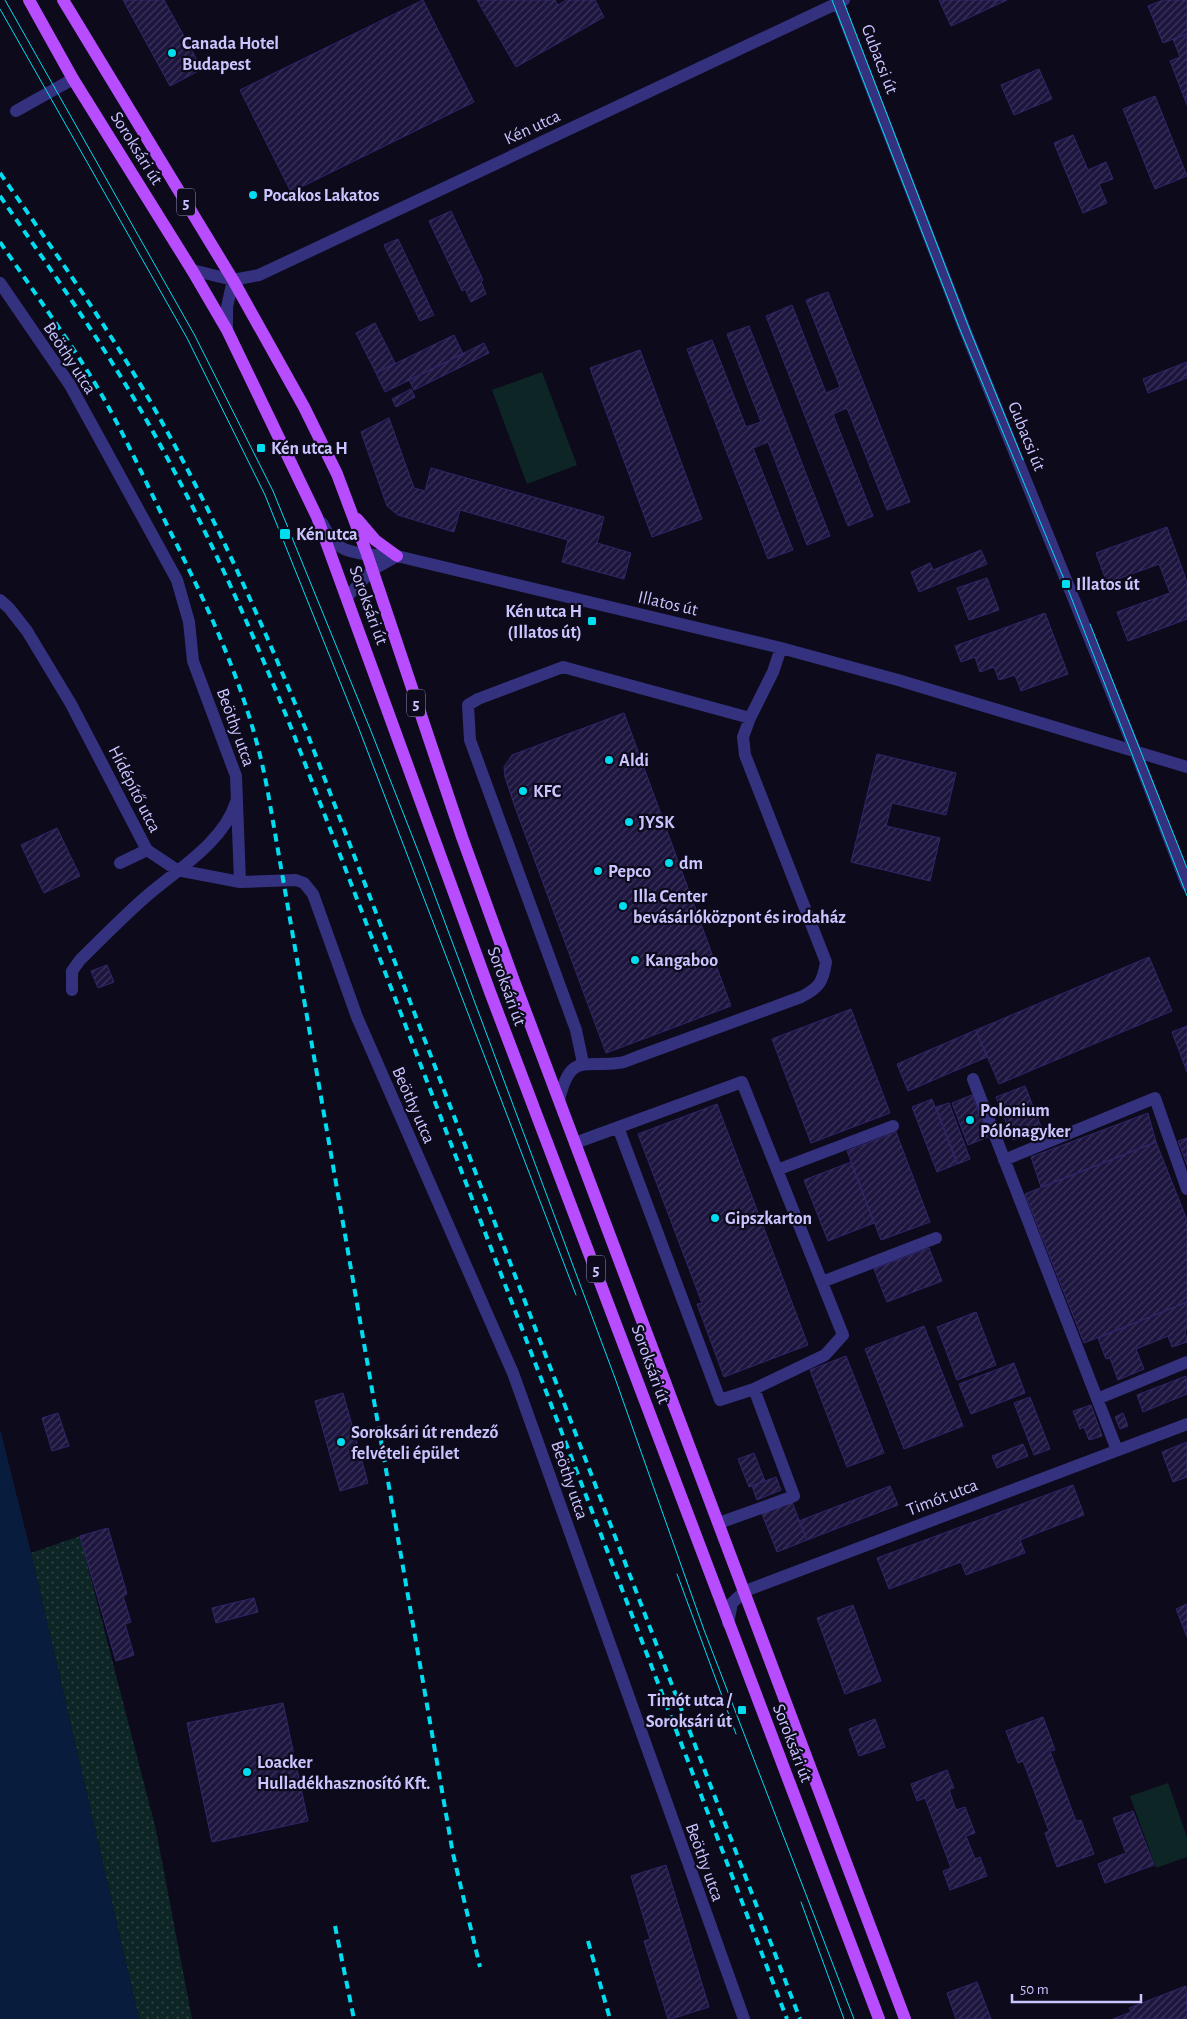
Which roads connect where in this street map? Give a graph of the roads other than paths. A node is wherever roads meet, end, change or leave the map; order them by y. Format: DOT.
graph roads {
  1 [pos="29,0"];
  2 [pos="63,0"];
  3 [pos="840,1"];
  4 [pos="73,79"];
  5 [pos="16,111"];
  6 [pos="192,270"];
  7 [pos="233,280"];
  8 [pos="0,283"];
  9 [pos="227,330"];
  10 [pos="351,511"];
  11 [pos="317,517"];
  12 [pos="367,554"];
  13 [pos="397,556"];
  14 [pos="372,570"];
  15 [pos="348,597"];
  16 [pos="0,600"];
  17 [pos="781,648"];
  18 [pos="750,718"];
  19 [pos="1136,753"];
  20 [pos="1187,767"];
  21 [pos="238,795"];
  22 [pos="147,850"];
  23 [pos="120,863"];
  24 [pos="177,870"];
  25 [pos="1186,880"];
  26 [pos="240,882"];
  27 [pos="72,990"];
  28 [pos="583,1063"];
  29 [pos="973,1079"];
  30 [pos="560,1100"];
  31 [pos="893,1126"];
  32 [pos="618,1127"];
  33 [pos="576,1143"];
  34 [pos="1004,1160"];
  35 [pos="777,1170"];
  36 [pos="1187,1189"];
  37 [pos="936,1238"];
  38 [pos="822,1282"];
  39 [pos="1187,1362"];
  40 [pos="754,1389"];
  41 [pos="1097,1398"];
  42 [pos="1187,1424"];
  43 [pos="1118,1450"];
  44 [pos="719,1523"];
  45 [pos="745,1591"];
  46 [pos="728,1623"];
  47 [pos="744,2019"];
  48 [pos="879,2019"];
  49 [pos="905,2019"];
  1 -- 4 [label="main road, Soroksári út / 5"];
  2 -- 7 [label="main road, Soroksári út / 5"];
  3 -- 7 [label="street, Kén utca"];
  3 -- 19 [label="street, Gubacsi út"];
  4 -- 5 [label="street"];
  4 -- 6 [label="main road, Soroksári út / 5"];
  6 -- 7 [label="street, Kén utca"];
  6 -- 9 [label="main road, Soroksári út / 5"];
  7 -- 9 [label="street"];
  7 -- 10 [label="main road, Soroksári út / 5"];
  8 -- 21 [label="street, Beöthy utca"];
  9 -- 11 [label="main road, Soroksári út / 5"];
  10 -- 12 [label="main road, Soroksári út / 5"];
  10 -- 13 [label="main road"];
  11 -- 12 [label="street, Illatos út"];
  11 -- 15 [label="main road, Soroksári út / 5"];
  12 -- 13 [label="street, Illatos út"];
  12 -- 14 [label="main road, Soroksári út / 5"];
  13 -- 14 [label="street"];
  13 -- 17 [label="street, Illatos út"];
  14 -- 15 [label="street"];
  14 -- 30 [label="main road, Soroksári út / 5"];
  15 -- 46 [label="main road, Soroksári út / 5"];
  16 -- 22 [label="street, Hídépítő utca"];
  17 -- 18 [label="street"];
  17 -- 19 [label="street, Illatos út"];
  18 -- 28 [label="street"];
  18 -- 28 [label="street"];
  19 -- 20 [label="street, Illatos út"];
  19 -- 25 [label="street, Gubacsi út"];
  21 -- 24 [label="street"];
  21 -- 26 [label="street, Beöthy utca"];
  22 -- 23 [label="street"];
  22 -- 24 [label="street, Hídépítő utca"];
  24 -- 26 [label="street"];
  24 -- 27 [label="street"];
  26 -- 47 [label="street, Beöthy utca"];
  28 -- 30 [label="street"];
  29 -- 34 [label="street"];
  30 -- 33 [label="main road, Soroksári út / 5"];
  31 -- 35 [label="street"];
  32 -- 33 [label="street"];
  32 -- 35 [label="street"];
  32 -- 40 [label="street"];
  33 -- 44 [label="main road, Soroksári út / 5"];
  34 -- 36 [label="street"];
  34 -- 41 [label="street"];
  35 -- 38 [label="street"];
  37 -- 38 [label="street"];
  38 -- 40 [label="street"];
  39 -- 41 [label="street"];
  40 -- 44 [label="street"];
  41 -- 43 [label="street"];
  42 -- 43 [label="street, Timót utca"];
  43 -- 45 [label="street, Timót utca"];
  44 -- 45 [label="main road, Soroksári út / 5"];
  45 -- 46 [label="street"];
  45 -- 49 [label="main road, Soroksári út / 5"];
  46 -- 48 [label="main road, Soroksári út / 5"];
}
